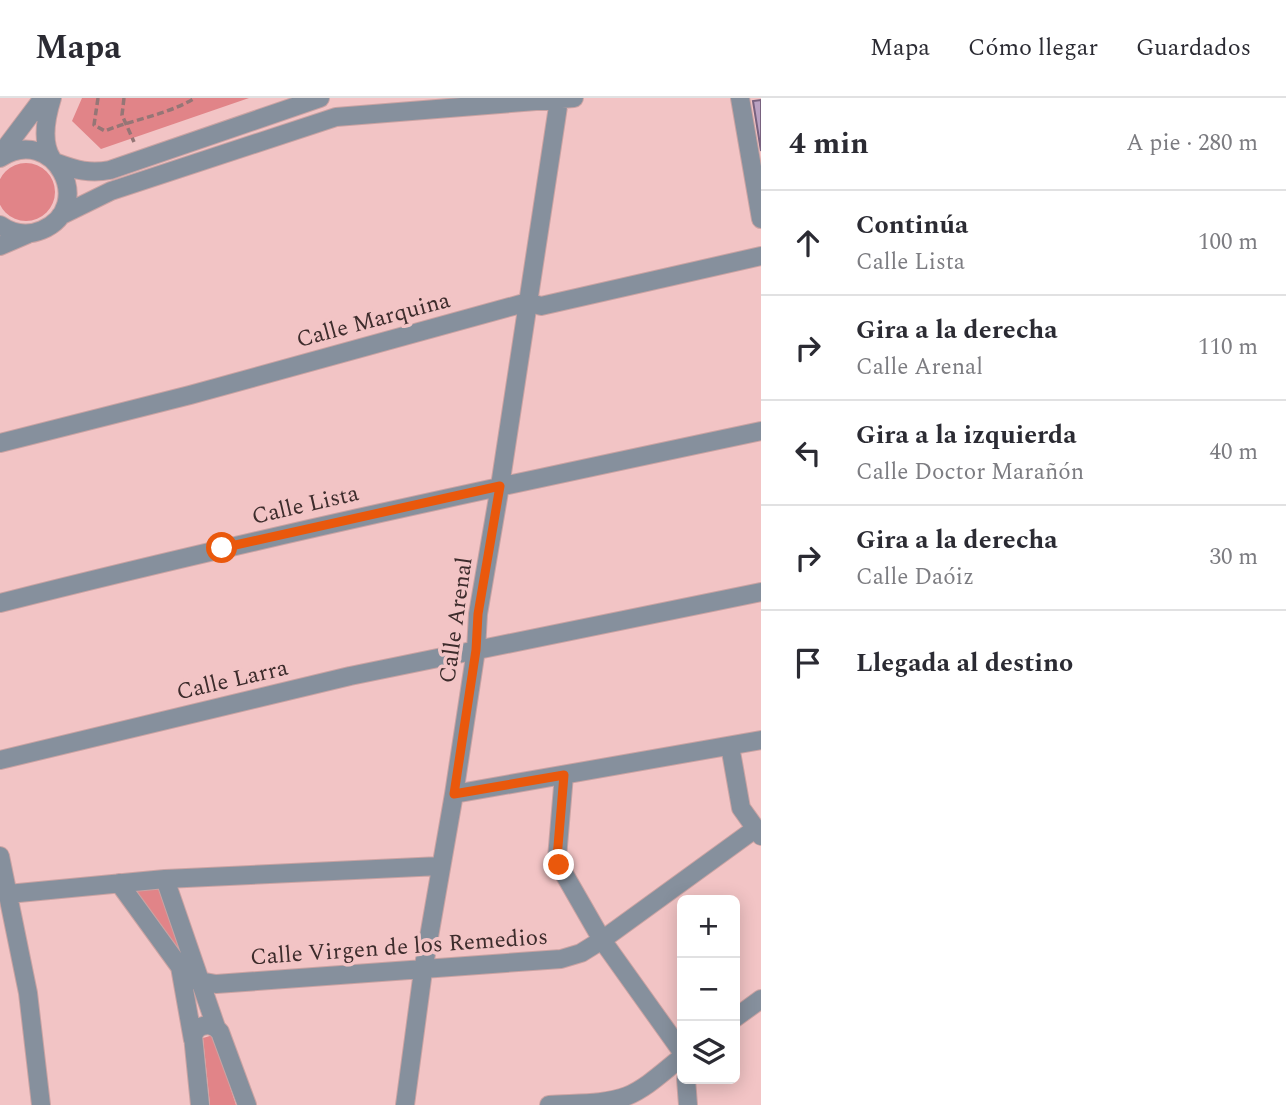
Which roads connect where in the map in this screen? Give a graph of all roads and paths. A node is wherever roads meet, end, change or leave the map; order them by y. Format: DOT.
graph roads {
  1 [pos="43,98"];
  2 [pos="52,98"];
  3 [pos="98,98"];
  4 [pos="124,98"];
  5 [pos="195,98"];
  6 [pos="320,98"];
  7 [pos="740,98"];
  8 [pos="566,99"];
  9 [pos="125,123"];
  10 [pos="0,157"];
  11 [pos="139,160"];
  12 [pos="55,161"];
  13 [pos="60,216"];
  14 [pos="761,219"];
  15 [pos="0,225"];
  16 [pos="28,234"];
  17 [pos="0,246"];
  18 [pos="761,256"];
  19 [pos="528,302"];
  20 [pos="761,431"];
  21 [pos="0,443"];
  22 [pos="500,486"];
  23 [pos="761,592"];
  24 [pos="0,603"];
  25 [pos="476,650"];
  26 [pos="761,740"];
  27 [pos="730,746"];
  28 [pos="0,760"];
  29 [pos="564,775"];
  30 [pos="454,794"];
  31 [pos="758,832"];
  32 [pos="0,856"];
  33 [pos="440,866"];
  34 [pos="165,879"];
  35 [pos="119,883"];
  36 [pos="8,894"];
  37 [pos="602,940"];
  38 [pos="180,967"];
  39 [pos="422,971"];
  40 [pos="202,983"];
  41 [pos="761,999"];
  42 [pos="740,1014"];
  43 [pos="216,1027"];
  44 [pos="193,1040"];
  45 [pos="677,1048"];
  46 [pos="677,1059"];
  47 [pos="686,1084"];
  48 [pos="41,1105"];
  49 [pos="200,1105"];
  50 [pos="247,1105"];
  51 [pos="405,1105"];
  52 [pos="549,1105"];
  53 [pos="688,1105"];
  1 -- 10 [label="street"];
  2 -- 12 [label="street"];
  3 -- 9 [label="path"];
  4 -- 9 [label="path"];
  5 -- 9 [label="path"];
  6 -- 11 [label="street"];
  7 -- 14 [label="street"];
  8 -- 13 [label="street"];
  8 -- 19 [label="street, Calle Arenal"];
  9 -- 11 [label="path"];
  10 -- 12 [label="street"];
  11 -- 12 [label="street"];
  12 -- 13 [label="street"];
  13 -- 16 [label="street"];
  15 -- 16 [label="street"];
  16 -- 17 [label="street"];
  18 -- 19 [label="street, Calle Marquina"];
  19 -- 21 [label="street, Calle Marquina"];
  19 -- 22 [label="street, Calle Arenal"];
  20 -- 22 [label="street, Calle Lista"];
  22 -- 24 [label="street, Calle Lista"];
  22 -- 25 [label="street, Calle Arenal"];
  23 -- 25 [label="street, Calle Larra"];
  25 -- 28 [label="street, Calle Larra"];
  25 -- 30 [label="street, Calle Arenal"];
  26 -- 27 [label="street"];
  27 -- 29 [label="street"];
  27 -- 31 [label="street"];
  29 -- 30 [label="street"];
  29 -- 37 [label="street"];
  30 -- 33 [label="street, Calle Arenal"];
  31 -- 37 [label="street, Calle Virgen de los Remedios"];
  32 -- 36 [label="street"];
  33 -- 34 [label="street"];
  33 -- 39 [label="street, Calle Arenal"];
  34 -- 35 [label="street"];
  34 -- 40 [label="street"];
  35 -- 36 [label="street"];
  35 -- 38 [label="street"];
  36 -- 48 [label="street"];
  37 -- 39 [label="street, Calle Virgen de los Remedios"];
  37 -- 45 [label="street"];
  38 -- 40 [label="street"];
  38 -- 44 [label="street"];
  39 -- 40 [label="street, Calle Virgen de los Remedios"];
  39 -- 51 [label="street, Calle Arenal"];
  40 -- 43 [label="street"];
  41 -- 42 [label="street"];
  43 -- 44 [label="street"];
  43 -- 50 [label="street"];
  44 -- 49 [label="street"];
  46 -- 52 [label="street"];
  47 -- 53 [label="street"];
}
